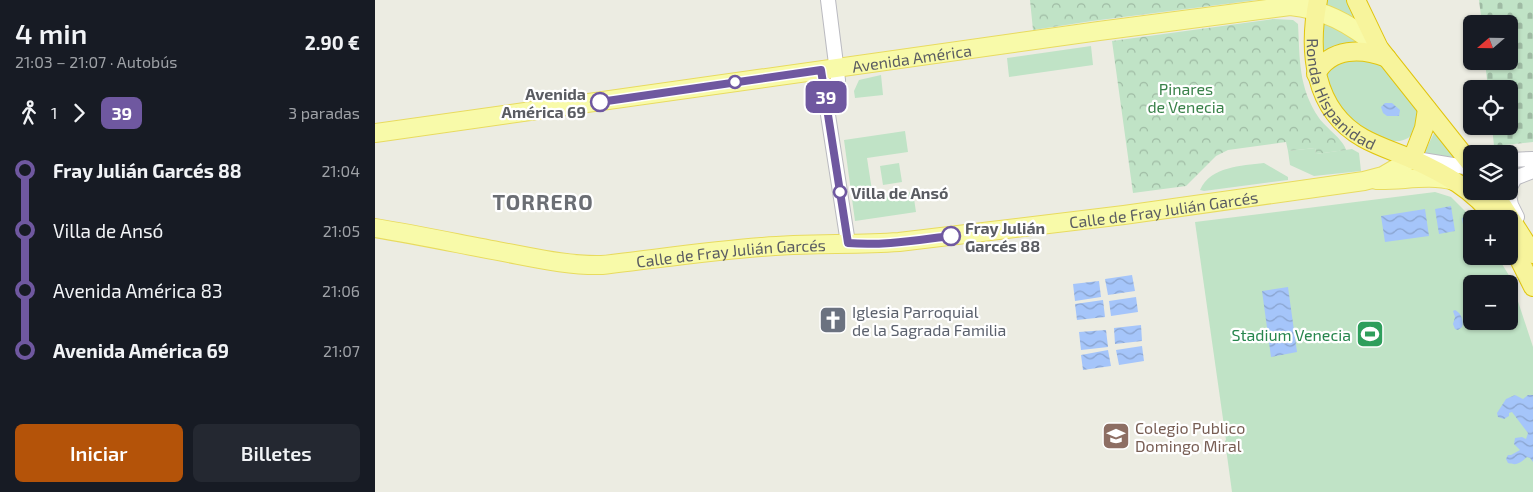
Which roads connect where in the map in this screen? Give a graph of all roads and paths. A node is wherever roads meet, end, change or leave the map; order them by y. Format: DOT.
graph roads {
  1 [pos="828,0"];
  2 [pos="1356,0"];
  3 [pos="1294,3"];
  4 [pos="1317,6"];
  5 [pos="1383,53"];
  6 [pos="829,69"];
  7 [pos="1316,74"];
  8 [pos="1427,109"];
  9 [pos="375,133"];
  10 [pos="1453,142"];
  11 [pos="1463,147"];
  12 [pos="1463,155"];
  13 [pos="1412,159"];
  14 [pos="1533,159"];
  15 [pos="1518,160"];
  16 [pos="1463,165"];
  17 [pos="1518,170"];
  18 [pos="1533,170"];
  19 [pos="1518,177"];
  20 [pos="1371,180"];
  21 [pos="1454,181"];
  22 [pos="1499,200"];
  23 [pos="1510,200"];
  24 [pos="1488,210"];
  25 [pos="375,228"];
  26 [pos="848,243"];
  27 [pos="1532,252"];
  28 [pos="1518,257"];
  29 [pos="1533,287"];
  1 -- 6 [label="street"];
  2 -- 5 [label="highway"];
  3 -- 4 [label="main road, Avenida América"];
  3 -- 6 [label="main road, Avenida América"];
  4 -- 5 [label="main road, Avenida América"];
  4 -- 7 [label="highway, Ronda Hispanidad"];
  5 -- 7 [label="highway"];
  5 -- 8 [label="highway"];
  6 -- 9 [label="main road, Avenida América"];
  6 -- 26 [label="street"];
  7 -- 13 [label="highway, Ronda Hispanidad"];
  8 -- 10 [label="highway"];
  8 -- 13 [label="highway"];
  10 -- 11 [label="street"];
  10 -- 12 [label="highway"];
  13 -- 16 [label="street"];
  13 -- 20 [label="main road, Calle de Fray Julián Garcés"];
  13 -- 21 [label="highway, Ronda Hispanidad"];
  14 -- 15 [label="street"];
  17 -- 18 [label="street"];
  18 -- 19 [label="street"];
  20 -- 21 [label="main road"];
  20 -- 26 [label="main road, Calle de Fray Julián Garcés"];
  21 -- 24 [label="highway, Ronda Hispanidad"];
  22 -- 27 [label="highway"];
  23 -- 27 [label="street"];
  25 -- 26 [label="main road, Calle de Fray Julián Garcés"];
  28 -- 29 [label="highway"];
}
